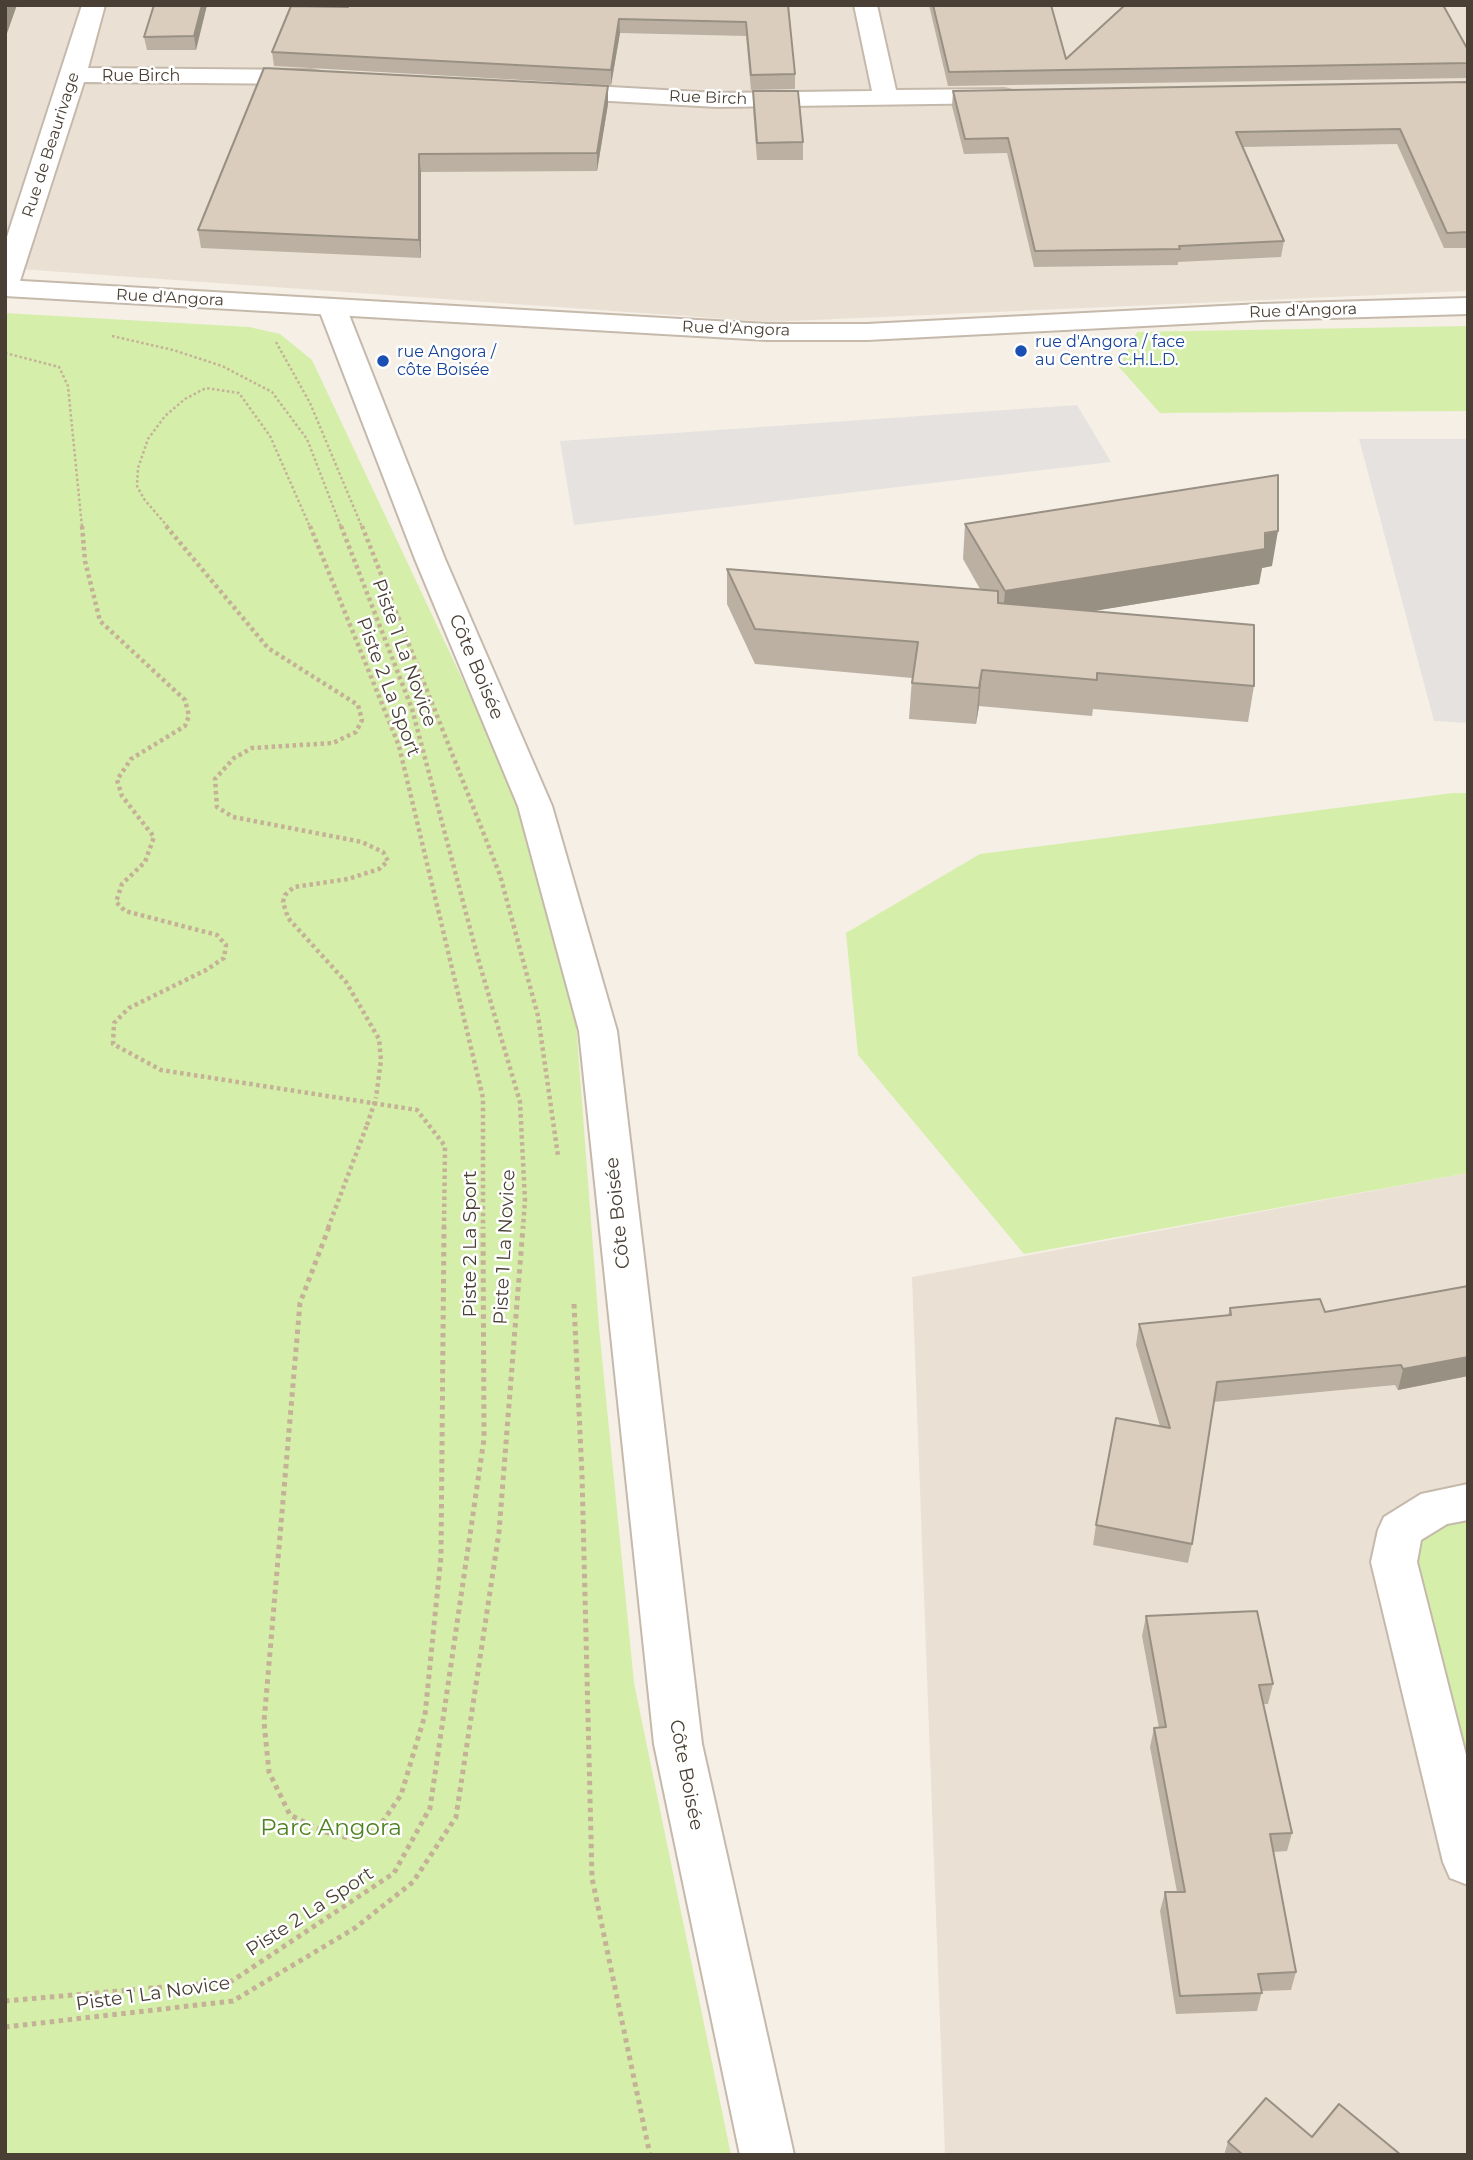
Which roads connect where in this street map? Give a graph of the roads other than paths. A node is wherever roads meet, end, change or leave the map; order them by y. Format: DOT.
graph roads {
  1 [pos="94,5"];
  2 [pos="865,5"];
  3 [pos="74,75"];
  4 [pos="336,79"];
  5 [pos="536,90"];
  6 [pos="1025,96"];
  7 [pos="886,99"];
  8 [pos="5,286"];
  9 [pos="1468,306"];
  10 [pos="332,307"];
  11 [pos="1468,1502"];
  12 [pos="1468,1862"];
  13 [pos="767,2155"];
  1 -- 3 [label="street, Rue de Beaurivage"];
  2 -- 7 [label="street"];
  3 -- 4 [label="street, Rue Birch"];
  3 -- 8 [label="street, Rue de Beaurivage"];
  5 -- 7 [label="street, Rue Birch"];
  6 -- 7 [label="street, Rue Birch"];
  8 -- 10 [label="street, Rue d'Angora"];
  9 -- 10 [label="street, Rue d'Angora"];
  10 -- 13 [label="street, Côte Boisée"];
  11 -- 12 [label="street"];
}
